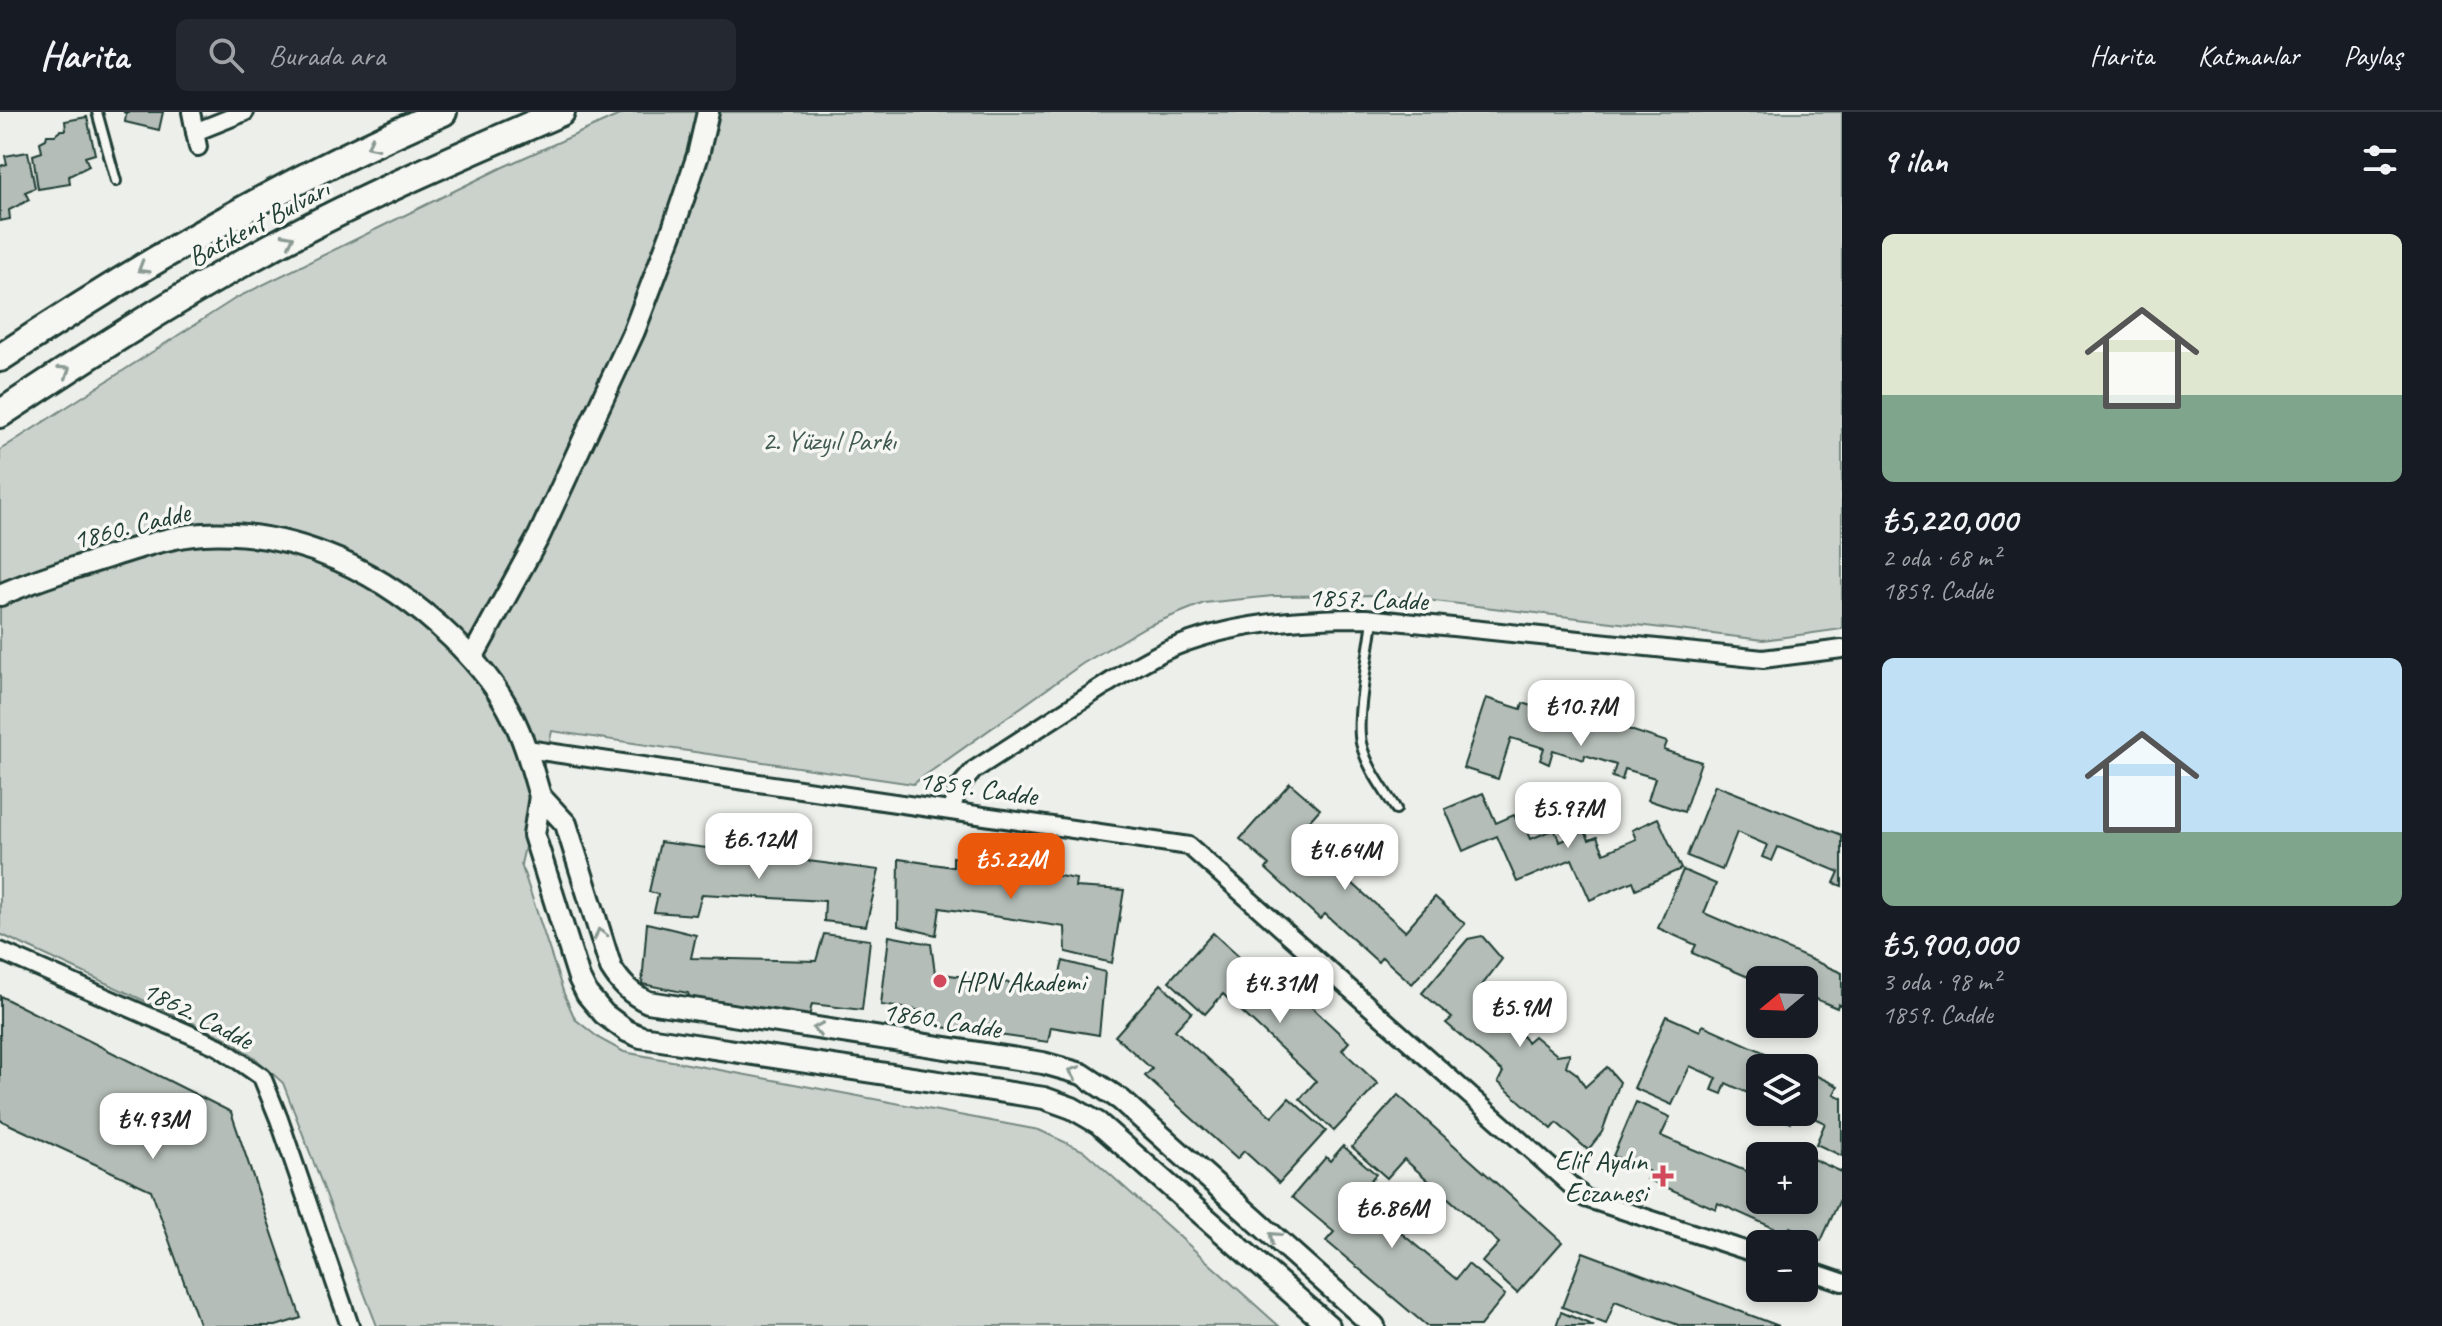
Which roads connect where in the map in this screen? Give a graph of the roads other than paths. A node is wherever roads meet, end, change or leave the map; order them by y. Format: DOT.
graph roads {
  1 [pos="97,112"];
  2 [pos="191,112"];
  3 [pos="245,112"];
  4 [pos="443,112"];
  5 [pos="561,112"];
  6 [pos="708,112"];
  7 [pos="116,181"];
  8 [pos="0,358"];
  9 [pos="0,414"];
  10 [pos="0,595"];
  11 [pos="1374,619"];
  12 [pos="1842,649"];
  13 [pos="472,658"];
  14 [pos="527,749"];
  15 [pos="540,796"];
  16 [pos="1396,809"];
  17 [pos="951,810"];
  18 [pos="0,951"];
  19 [pos="1746,1250"];
  20 [pos="1818,1274"];
  21 [pos="1842,1282"];
  22 [pos="350,1326"];
  23 [pos="1329,1326"];
  24 [pos="1374,1326"];
  1 -- 7 [label="lane"];
  2 -- 3 [label="street"];
  4 -- 8 [label="main road, Batıkent Bulvarı, one-way"];
  9 -- 5 [label="main road, Batıkent Bulvarı, one-way"];
  6 -- 13 [label="street"];
  10 -- 13 [label="street, 1860. Cadde"];
  11 -- 12 [label="street, 1857. Cadde"];
  11 -- 16 [label="lane"];
  11 -- 17 [label="street, 1857. Cadde"];
  13 -- 14 [label="street, 1860. Cadde"];
  14 -- 15 [label="street, 1860. Cadde"];
  14 -- 17 [label="street, 1859. Cadde"];
  15 -- 23 [label="street, 1860. Cadde"];
  24 -- 15 [label="street, 1860. Cadde, one-way"];
  17 -- 19 [label="street, 1859. Cadde"];
  18 -- 22 [label="street, 1862. Cadde"];
  20 -- 21 [label="street"];
}
